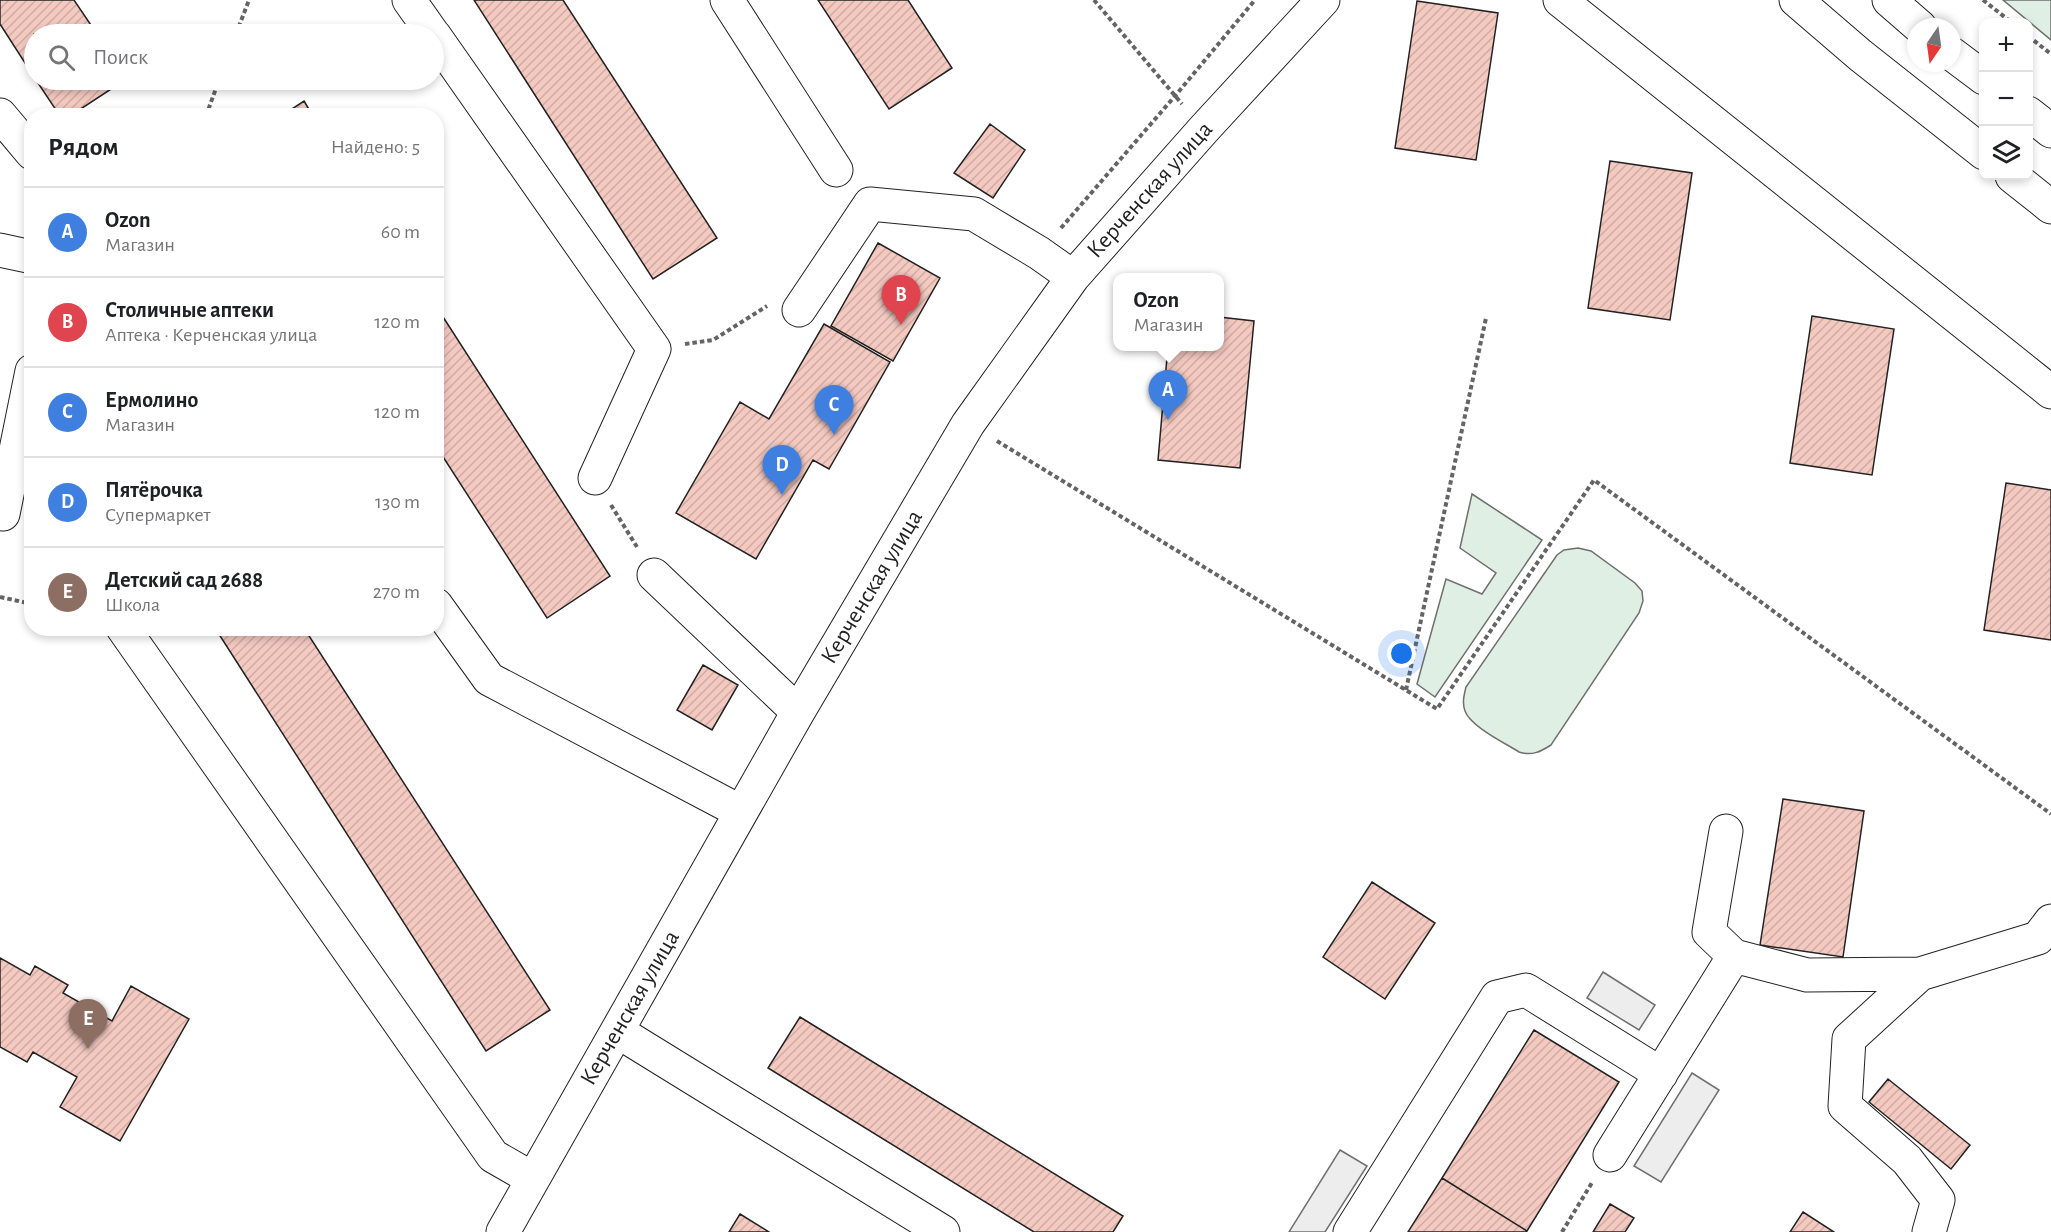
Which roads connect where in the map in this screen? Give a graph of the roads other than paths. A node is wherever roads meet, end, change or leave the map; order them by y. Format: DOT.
graph roads {
  1 [pos="409,0"];
  2 [pos="727,0"];
  3 [pos="1323,0"];
  4 [pos="1560,0"];
  5 [pos="1796,0"];
  6 [pos="1889,0"];
  7 [pos="1910,18"];
  8 [pos="425,24"];
  9 [pos="444,51"];
  10 [pos="1961,61"];
  11 [pos="1979,75"];
  12 [pos="0,115"];
  13 [pos="2033,117"];
  14 [pos="2051,131"];
  15 [pos="24,144"];
  16 [pos="1979,150"];
  17 [pos="836,170"];
  18 [pos="2017,180"];
  19 [pos="2051,207"];
  20 [pos="0,250"];
  21 [pos="24,255"];
  22 [pos="1073,277"];
  23 [pos="784,307"];
  24 [pos="2051,392"];
  25 [pos="24,409"];
  26 [pos="595,478"];
  27 [pos="1,519"];
  28 [pos="654,575"];
  29 [pos="444,616"];
  30 [pos="129,636"];
  31 [pos="798,712"];
  32 [pos="741,812"];
  33 [pos="1726,831"];
  34 [pos="2051,921"];
  35 [pos="1734,956"];
  36 [pos="1920,974"];
  37 [pos="617,1031"];
  38 [pos="1660,1074"];
  39 [pos="1610,1155"];
  40 [pos="533,1179"];
  41 [pos="503,1232"];
  42 [pos="943,1232"];
  43 [pos="1350,1232"];
  44 [pos="1929,1232"];
  1 -- 8 [label="street"];
  2 -- 17 [label="street"];
  3 -- 22 [label="street, Керченская улица"];
  4 -- 24 [label="street"];
  5 -- 16 [label="street"];
  6 -- 7 [label="street"];
  9 -- 26 [label="street"];
  10 -- 11 [label="street"];
  12 -- 15 [label="street"];
  13 -- 14 [label="street"];
  18 -- 19 [label="street"];
  20 -- 21 [label="street"];
  22 -- 23 [label="street"];
  22 -- 31 [label="street, Керченская улица"];
  25 -- 27 [label="street"];
  28 -- 31 [label="street"];
  29 -- 32 [label="street"];
  30 -- 40 [label="street"];
  31 -- 32 [label="street, Керченская улица"];
  32 -- 37 [label="street, Керченская улица"];
  33 -- 35 [label="street"];
  34 -- 36 [label="street"];
  35 -- 36 [label="street"];
  35 -- 38 [label="street"];
  36 -- 44 [label="street"];
  37 -- 40 [label="street, Керченская улица"];
  37 -- 42 [label="street"];
  38 -- 39 [label="street"];
  38 -- 43 [label="street"];
  40 -- 41 [label="street, Керченская улица"];
}
